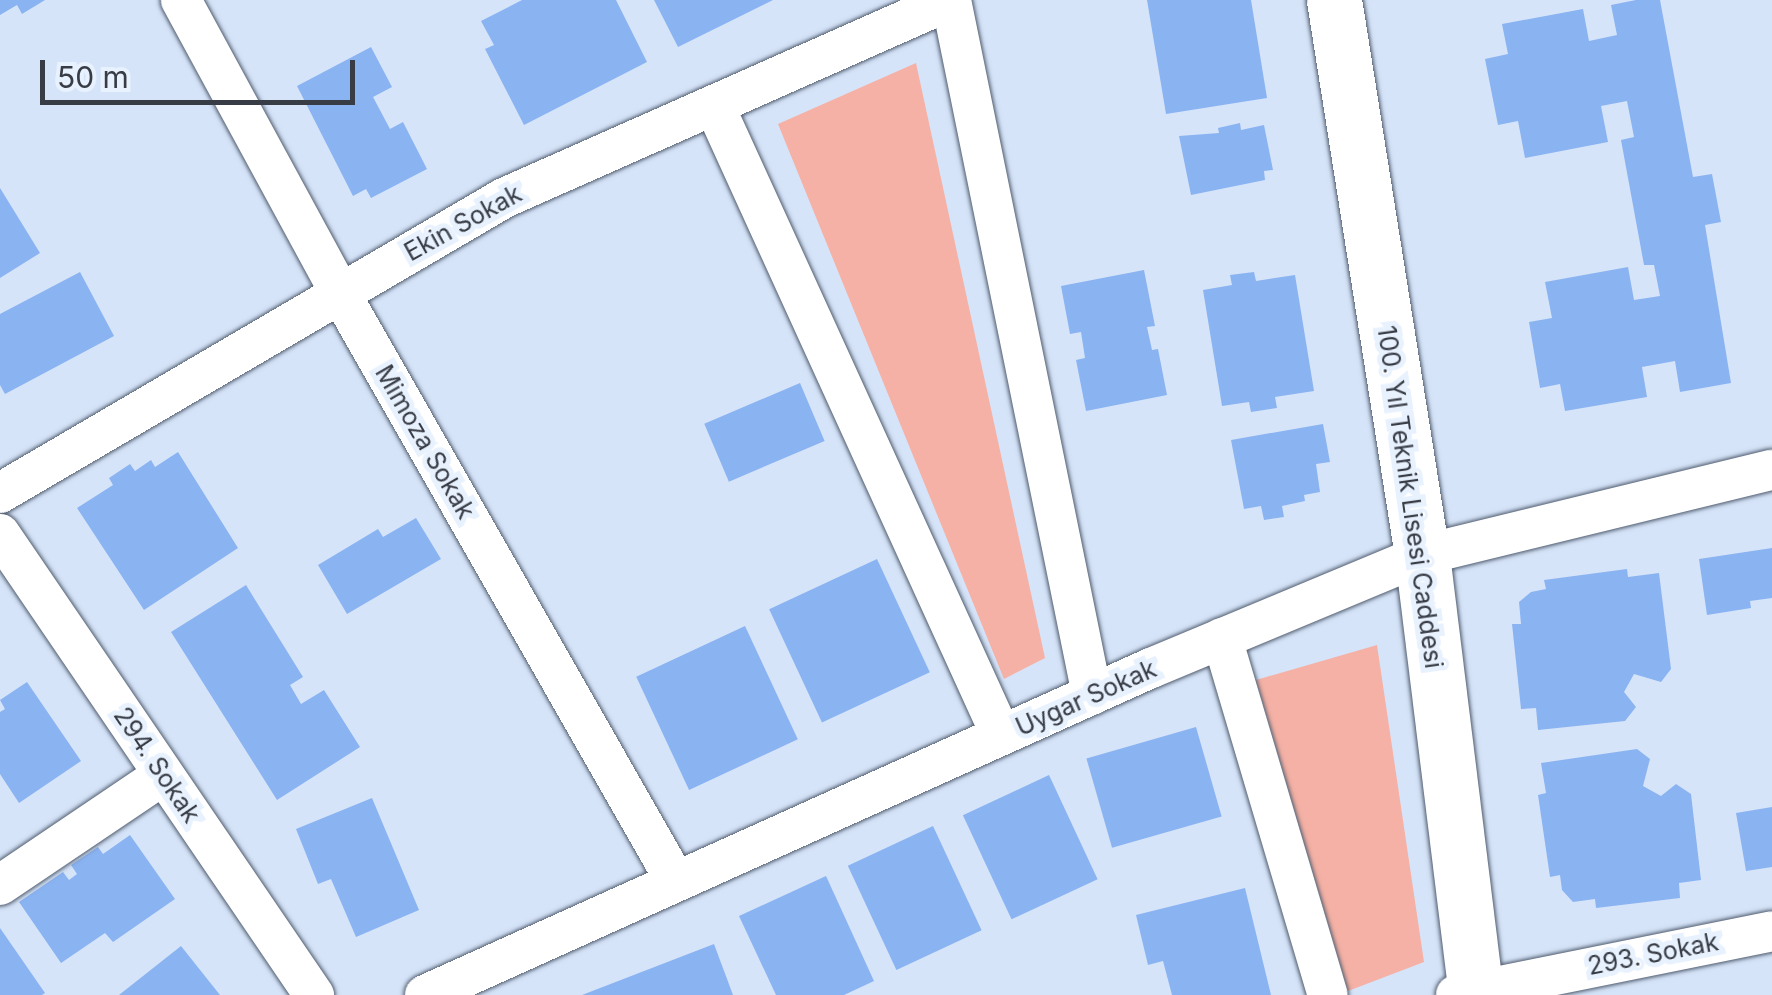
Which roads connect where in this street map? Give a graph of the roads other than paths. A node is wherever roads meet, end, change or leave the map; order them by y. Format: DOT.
graph roads {
  1 [pos="181,0"];
  2 [pos="951,0"];
  3 [pos="1334,0"];
  4 [pos="714,105"];
  5 [pos="340,293"];
  6 [pos="1772,470"];
  7 [pos="0,493"];
  8 [pos="0,534"];
  9 [pos="1422,555"];
  10 [pos="1222,638"];
  11 [pos="1092,695"];
  12 [pos="1001,736"];
  13 [pos="163,774"];
  14 [pos="675,880"];
  15 [pos="0,885"];
  16 [pos="1772,931"];
  17 [pos="1469,993"];
  18 [pos="314,995"];
  19 [pos="425,995"];
  20 [pos="1328,995"];
  1 -- 5 [label="street, Mimoza Sokak"];
  2 -- 4 [label="street, Ekin Sokak"];
  2 -- 11 [label="street"];
  3 -- 9 [label="main road, 100. Yıl Teknik Lisesi Caddesi"];
  4 -- 5 [label="street, Ekin Sokak"];
  4 -- 12 [label="street"];
  5 -- 7 [label="street, Ekin Sokak"];
  5 -- 14 [label="street, Mimoza Sokak"];
  6 -- 9 [label="street, Uygar Sokak"];
  8 -- 13 [label="street, 294. Sokak"];
  9 -- 10 [label="street, Uygar Sokak"];
  9 -- 17 [label="main road, 100. Yıl Teknik Lisesi Caddesi"];
  10 -- 11 [label="street, Uygar Sokak"];
  10 -- 20 [label="street"];
  11 -- 12 [label="street, Uygar Sokak"];
  12 -- 14 [label="street, Uygar Sokak"];
  13 -- 15 [label="street"];
  13 -- 18 [label="street, 294. Sokak"];
  14 -- 19 [label="street, Uygar Sokak"];
  16 -- 17 [label="street, 293. Sokak"];
}
